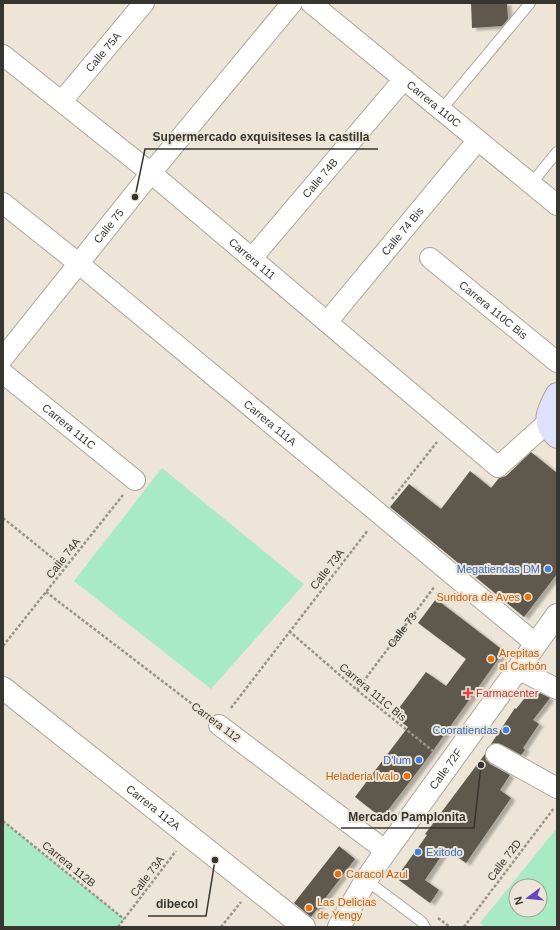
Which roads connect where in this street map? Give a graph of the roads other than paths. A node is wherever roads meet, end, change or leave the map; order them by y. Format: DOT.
graph roads {
  1 [pos="144,3"];
  2 [pos="292,3"];
  3 [pos="311,3"];
  4 [pos="530,3"];
  5 [pos="3,55"];
  6 [pos="404,79"];
  7 [pos="62,101"];
  8 [pos="441,110"];
  9 [pos="478,140"];
  10 [pos="557,152"];
  11 [pos="151,173"];
  12 [pos="531,184"];
  13 [pos="3,203"];
  14 [pos="557,205"];
  15 [pos="252,258"];
  16 [pos="430,258"];
  17 [pos="78,263"];
  18 [pos="327,322"];
  19 [pos="3,358"];
  20 [pos="557,362"];
  21 [pos="3,373"];
  22 [pos="557,394"];
  23 [pos="552,430"];
  24 [pos="135,480"];
  25 [pos="557,615"];
  26 [pos="536,644"];
  27 [pos="518,669"];
  28 [pos="3,688"];
  29 [pos="557,689"];
  30 [pos="219,725"];
  31 [pos="496,754"];
  32 [pos="557,788"];
  33 [pos="386,851"];
  34 [pos="366,880"];
  35 [pos="304,927"];
  36 [pos="339,927"];
  37 [pos="425,927"];
  1 -- 7 [label="street, Calle 75A"];
  2 -- 11 [label="street, Calle 75"];
  3 -- 6 [label="street, Carrera 110C"];
  4 -- 8 [label="lane"];
  5 -- 7 [label="street, Carrera 111"];
  6 -- 8 [label="street, Carrera 110C"];
  6 -- 15 [label="street, Calle 74B"];
  7 -- 11 [label="street, Carrera 111"];
  8 -- 9 [label="street, Carrera 110C"];
  9 -- 12 [label="street, Carrera 110C"];
  9 -- 18 [label="street, Calle 74 Bis"];
  10 -- 12 [label="lane"];
  11 -- 15 [label="street, Carrera 111"];
  11 -- 17 [label="street, Calle 75"];
  12 -- 14 [label="street, Carrera 110C"];
  13 -- 17 [label="street, Carrera 111A"];
  15 -- 18 [label="street, Carrera 111"];
  16 -- 20 [label="street, Carrera 110C Bis"];
  17 -- 19 [label="street, Calle 75"];
  17 -- 26 [label="street, Carrera 111A"];
  18 -- 23 [label="street, Carrera 111"];
  21 -- 24 [label="street, Carrera 111C"];
  22 -- 23 [label="main road"];
  25 -- 26 [label="street, Calle 72F"];
  26 -- 27 [label="street, Calle 72F"];
  27 -- 29 [label="street"];
  27 -- 33 [label="street, Calle 72F"];
  28 -- 35 [label="street, Carrera 112A"];
  30 -- 33 [label="street, Carrera 112"];
  31 -- 32 [label="street"];
  33 -- 34 [label="street, Calle 72F"];
  34 -- 36 [label="street, Calle 72F"];
  34 -- 37 [label="lane"];
}
